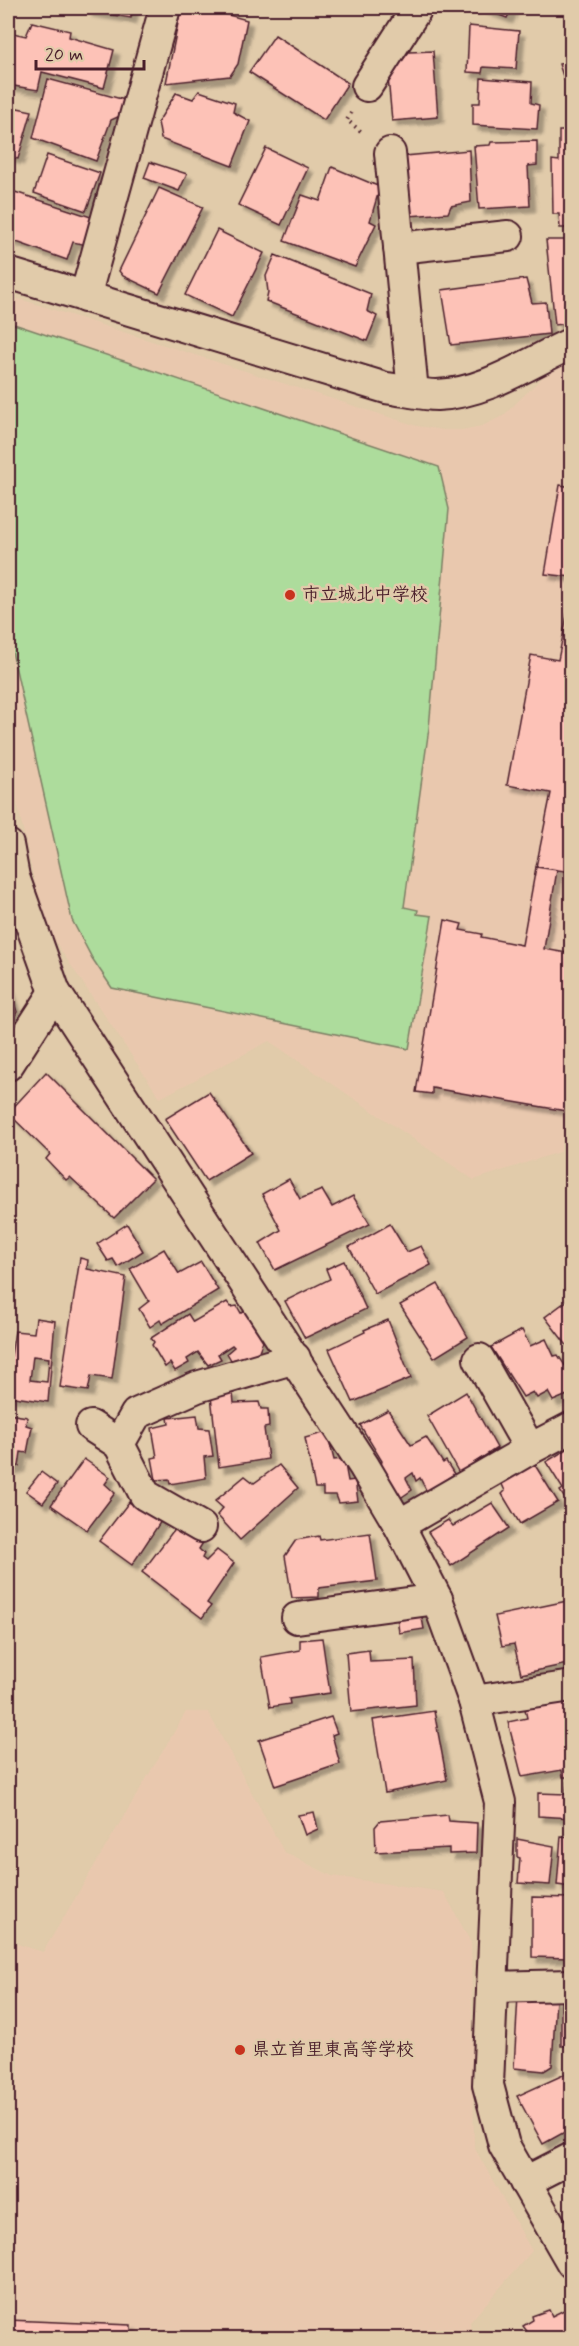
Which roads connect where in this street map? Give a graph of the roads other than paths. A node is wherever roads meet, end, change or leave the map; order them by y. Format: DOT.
graph roads {
  1 [pos="165,8"];
  2 [pos="417,8"];
  3 [pos="368,86"];
  4 [pos="390,153"];
  5 [pos="508,236"];
  6 [pos="399,248"];
  7 [pos="8,273"];
  8 [pos="85,297"];
  9 [pos="572,343"];
  10 [pos="413,392"];
  11 [pos="8,845"];
  12 [pos="54,992"];
  13 [pos="8,1065"];
  14 [pos="295,1358"];
  15 [pos="480,1359"];
  16 [pos="91,1426"];
  17 [pos="572,1427"];
  18 [pos="119,1444"];
  19 [pos="530,1449"];
  20 [pos="399,1525"];
  21 [pos="201,1527"];
  22 [pos="437,1599"];
  23 [pos="297,1618"];
  24 [pos="572,1686"];
  25 [pos="474,1701"];
  26 [pos="572,1985"];
  27 [pos="492,1987"];
  28 [pos="572,2158"];
  29 [pos="525,2182"];
  30 [pos="572,2263"];
  1 -- 8 [label="street"];
  2 -- 3 [label="street"];
  4 -- 6 [label="street"];
  5 -- 6 [label="street"];
  6 -- 10 [label="street"];
  7 -- 8 [label="street"];
  8 -- 10 [label="street"];
  9 -- 10 [label="street"];
  11 -- 12 [label="street"];
  12 -- 13 [label="street"];
  12 -- 14 [label="street"];
  14 -- 18 [label="street"];
  14 -- 20 [label="street"];
  15 -- 19 [label="street"];
  16 -- 18 [label="street"];
  17 -- 19 [label="street"];
  18 -- 21 [label="street"];
  19 -- 20 [label="street"];
  20 -- 22 [label="street"];
  22 -- 23 [label="street"];
  22 -- 25 [label="street"];
  24 -- 25 [label="street"];
  25 -- 27 [label="street"];
  26 -- 27 [label="street"];
  27 -- 29 [label="street"];
  28 -- 29 [label="street"];
  29 -- 30 [label="street"];
}
